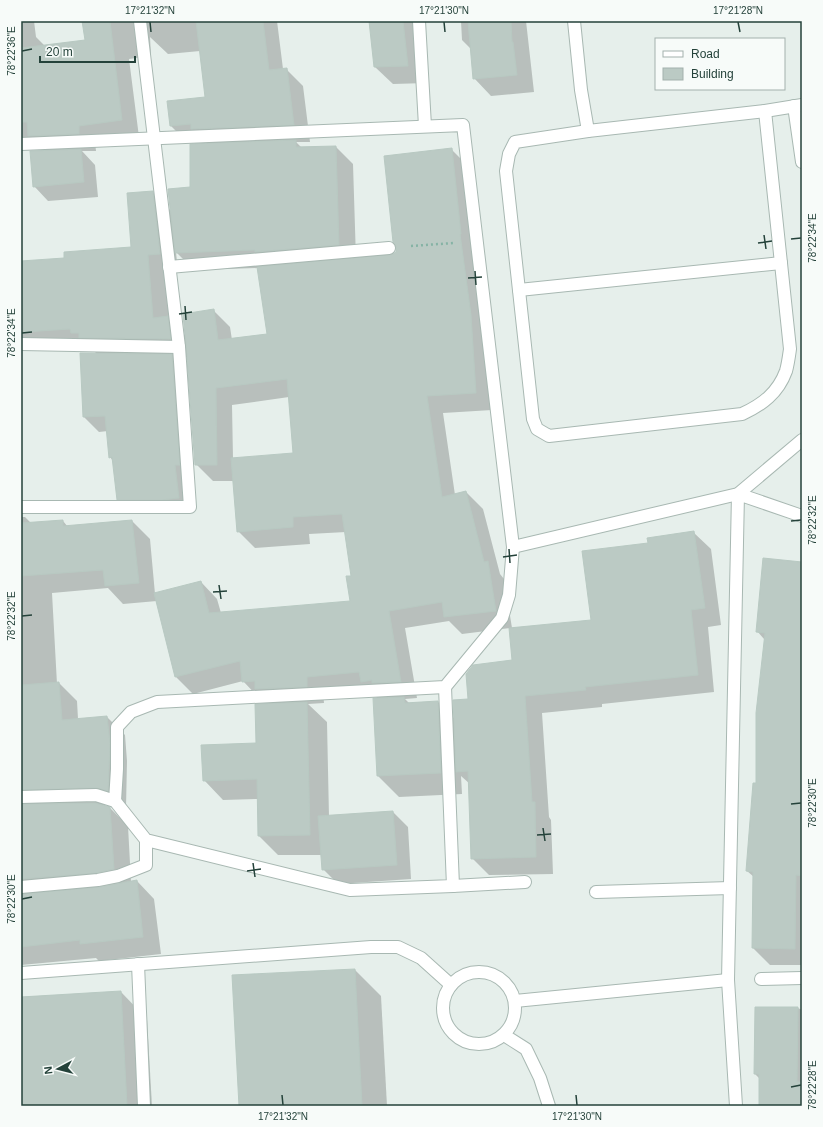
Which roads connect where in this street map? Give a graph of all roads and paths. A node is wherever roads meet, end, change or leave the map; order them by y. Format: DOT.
graph roads {
  1 [pos="140,21"];
  2 [pos="419,21"];
  3 [pos="574,21"];
  4 [pos="798,105"];
  5 [pos="764,112"];
  6 [pos="425,126"];
  7 [pos="588,131"];
  8 [pos="154,137"];
  9 [pos="21,144"];
  10 [pos="802,162"];
  11 [pos="477,241"];
  12 [pos="389,248"];
  13 [pos="781,263"];
  14 [pos="169,268"];
  15 [pos="519,290"];
  16 [pos="21,344"];
  17 [pos="179,347"];
  18 [pos="802,440"];
  19 [pos="738,494"];
  20 [pos="21,507"];
  21 [pos="802,516"];
  22 [pos="514,547"];
  23 [pos="445,687"];
  24 [pos="21,797"];
  25 [pos="114,801"];
  26 [pos="146,840"];
  27 [pos="525,882"];
  28 [pos="453,886"];
  29 [pos="21,887"];
  30 [pos="730,888"];
  31 [pos="596,892"];
  32 [pos="138,964"];
  33 [pos="21,973"];
  34 [pos="802,978"];
  35 [pos="761,979"];
  36 [pos="728,980"];
  37 [pos="451,985"];
  38 [pos="515,1001"];
  39 [pos="504,1035"];
  40 [pos="144,1106"];
  41 [pos="549,1106"];
  42 [pos="736,1106"];
  1 -- 8 [label="street"];
  2 -- 6 [label="street"];
  3 -- 7 [label="street"];
  4 -- 5 [label="street"];
  4 -- 10 [label="street"];
  5 -- 7 [label="street"];
  5 -- 13 [label="street"];
  6 -- 8 [label="street"];
  6 -- 11 [label="street"];
  7 -- 15 [label="street"];
  8 -- 9 [label="street"];
  8 -- 14 [label="street"];
  11 -- 12 [label="path"];
  11 -- 22 [label="street"];
  12 -- 14 [label="street"];
  13 -- 15 [label="street"];
  13 -- 15 [label="street"];
  14 -- 17 [label="street"];
  16 -- 17 [label="street"];
  17 -- 20 [label="street"];
  18 -- 19 [label="street"];
  19 -- 21 [label="street"];
  19 -- 22 [label="street"];
  19 -- 30 [label="street"];
  22 -- 23 [label="street"];
  23 -- 25 [label="street"];
  23 -- 28 [label="street"];
  24 -- 25 [label="street"];
  25 -- 26 [label="street"];
  26 -- 28 [label="street"];
  26 -- 29 [label="street"];
  27 -- 28 [label="street"];
  30 -- 31 [label="street"];
  30 -- 36 [label="street"];
  32 -- 33 [label="street"];
  32 -- 37 [label="street"];
  32 -- 40 [label="street"];
  34 -- 35 [label="street"];
  36 -- 38 [label="street"];
  36 -- 42 [label="street"];
  37 -- 38 [label="street"];
  37 -- 39 [label="street"];
  38 -- 39 [label="street"];
  39 -- 41 [label="street"];
}
